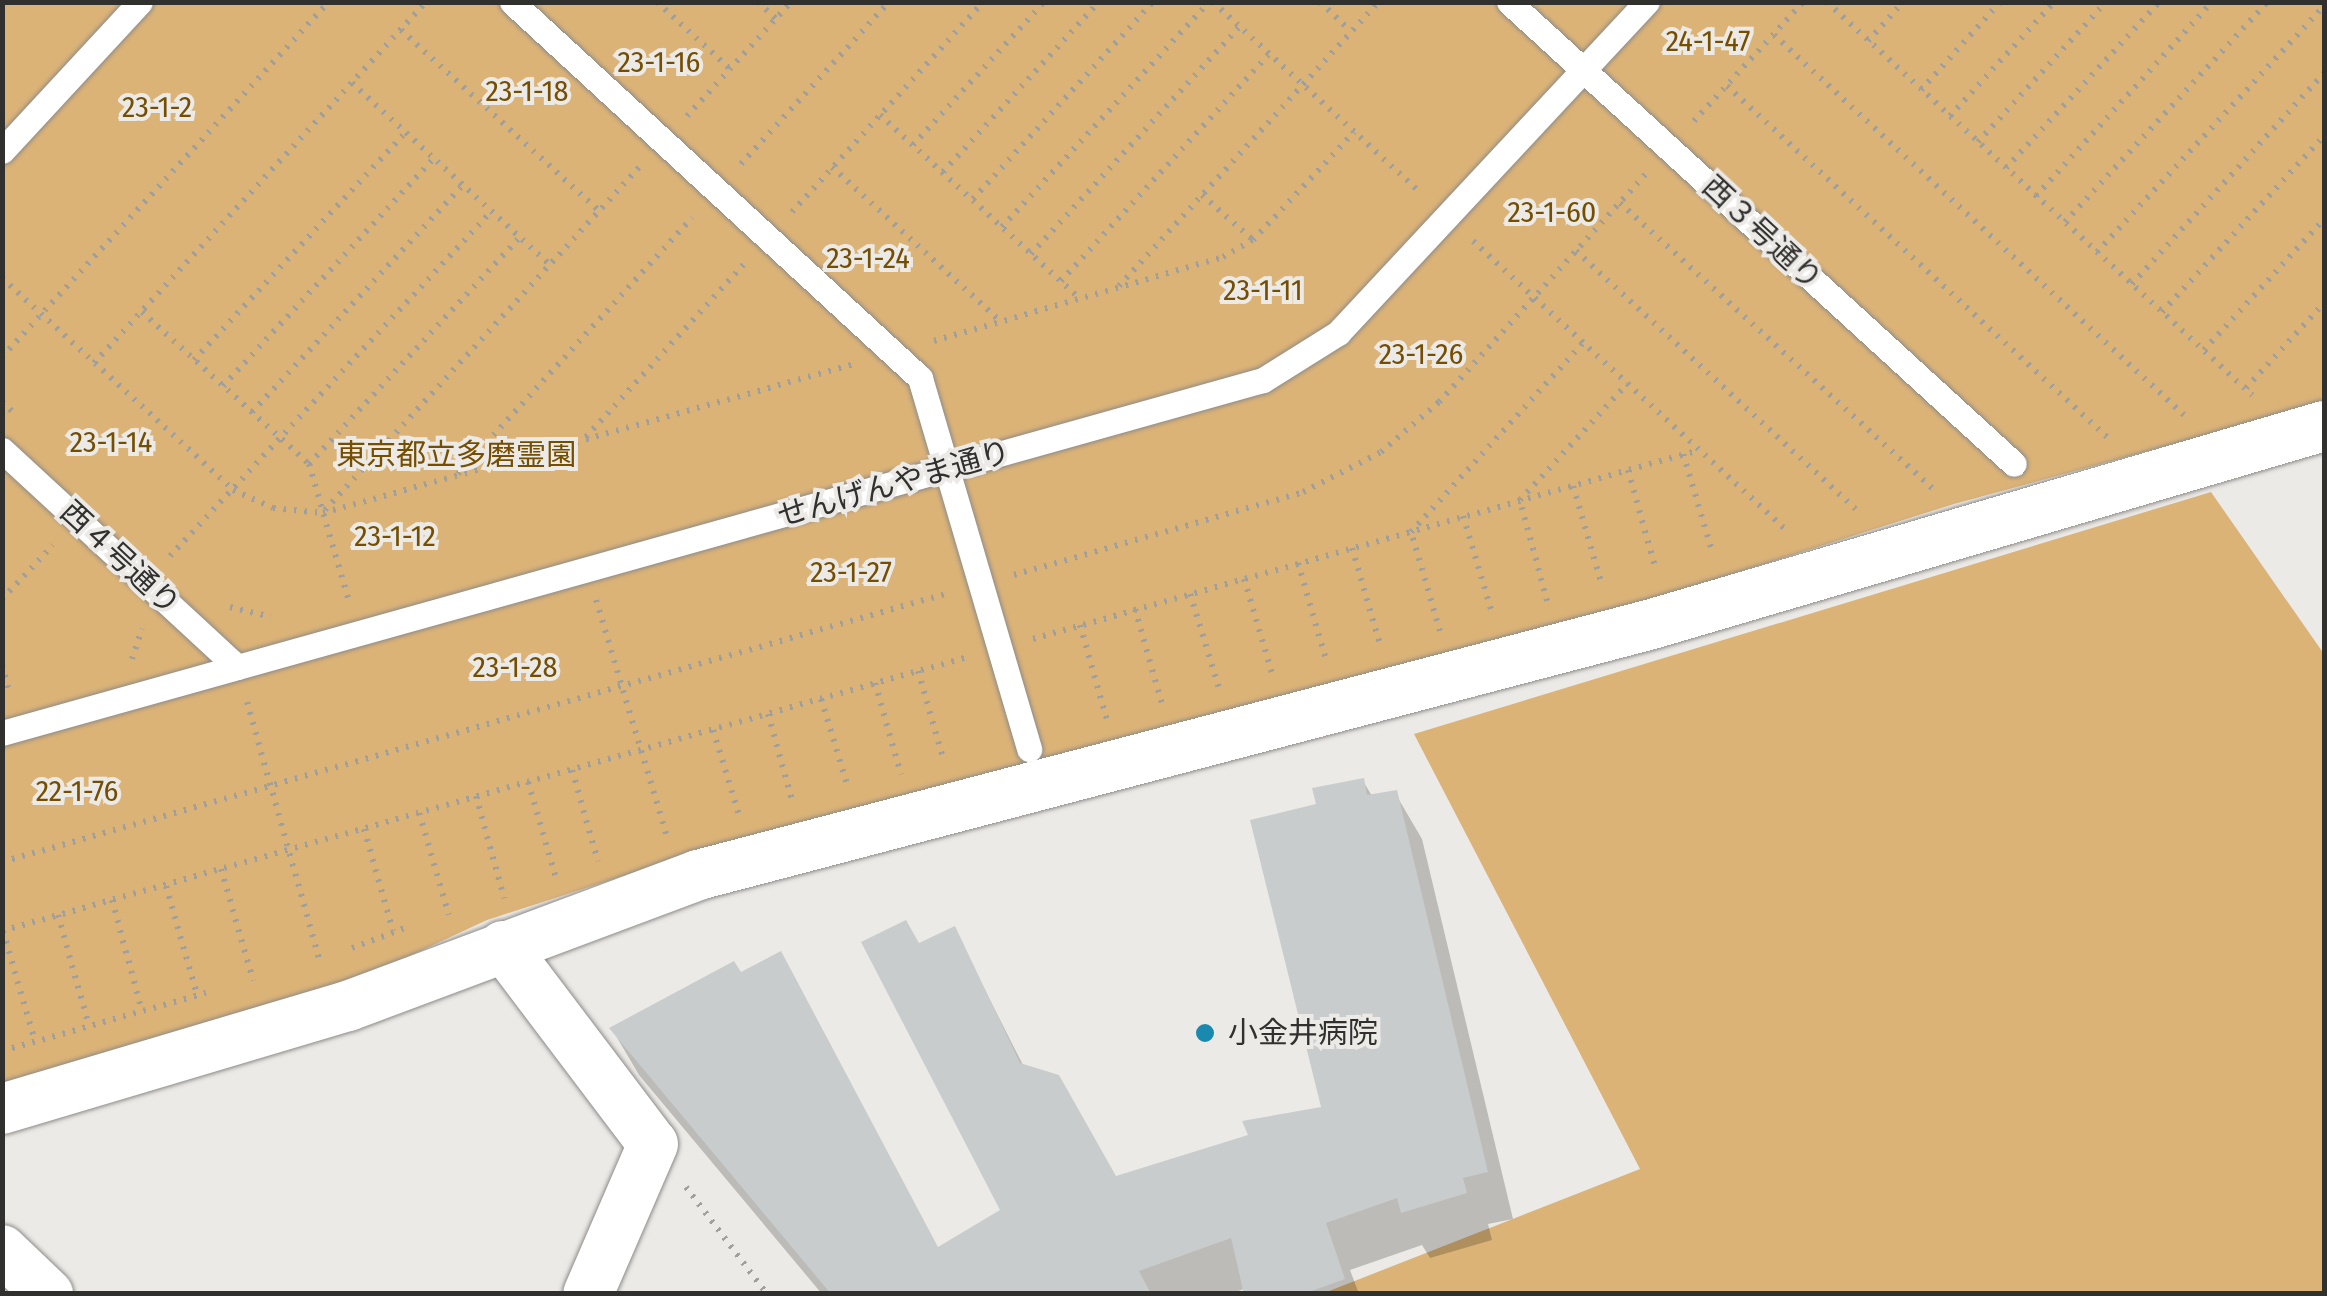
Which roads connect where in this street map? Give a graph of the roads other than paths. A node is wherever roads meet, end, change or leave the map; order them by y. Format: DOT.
graph roads {
  1 [pos="140,2"];
  2 [pos="512,2"];
  3 [pos="1509,2"];
  4 [pos="1647,2"];
  5 [pos="1582,70"];
  6 [pos="2,151"];
  7 [pos="2324,426"];
  8 [pos="2,450"];
  9 [pos="2014,464"];
  10 [pos="947,470"];
  11 [pos="237,667"];
  12 [pos="2,733"];
  13 [pos="1029,749"];
  14 [pos="504,923"];
  15 [pos="2,1109"];
  16 [pos="2,1250"];
  17 [pos="48,1294"];
  18 [pos="588,1294"];
  1 -- 6 [label="lane"];
  2 -- 10 [label="lane"];
  3 -- 5 [label="lane, 西３号通り"];
  4 -- 5 [label="lane, せんげんやま通り"];
  5 -- 9 [label="lane, 西３号通り"];
  5 -- 10 [label="lane, せんげんやま通り"];
  7 -- 14 [label="street"];
  8 -- 11 [label="lane, 西４号通り"];
  10 -- 11 [label="lane, せんげんやま通り"];
  10 -- 13 [label="lane"];
  11 -- 12 [label="lane, せんげんやま通り"];
  14 -- 15 [label="street"];
  14 -- 18 [label="street"];
  16 -- 17 [label="street"];
}
